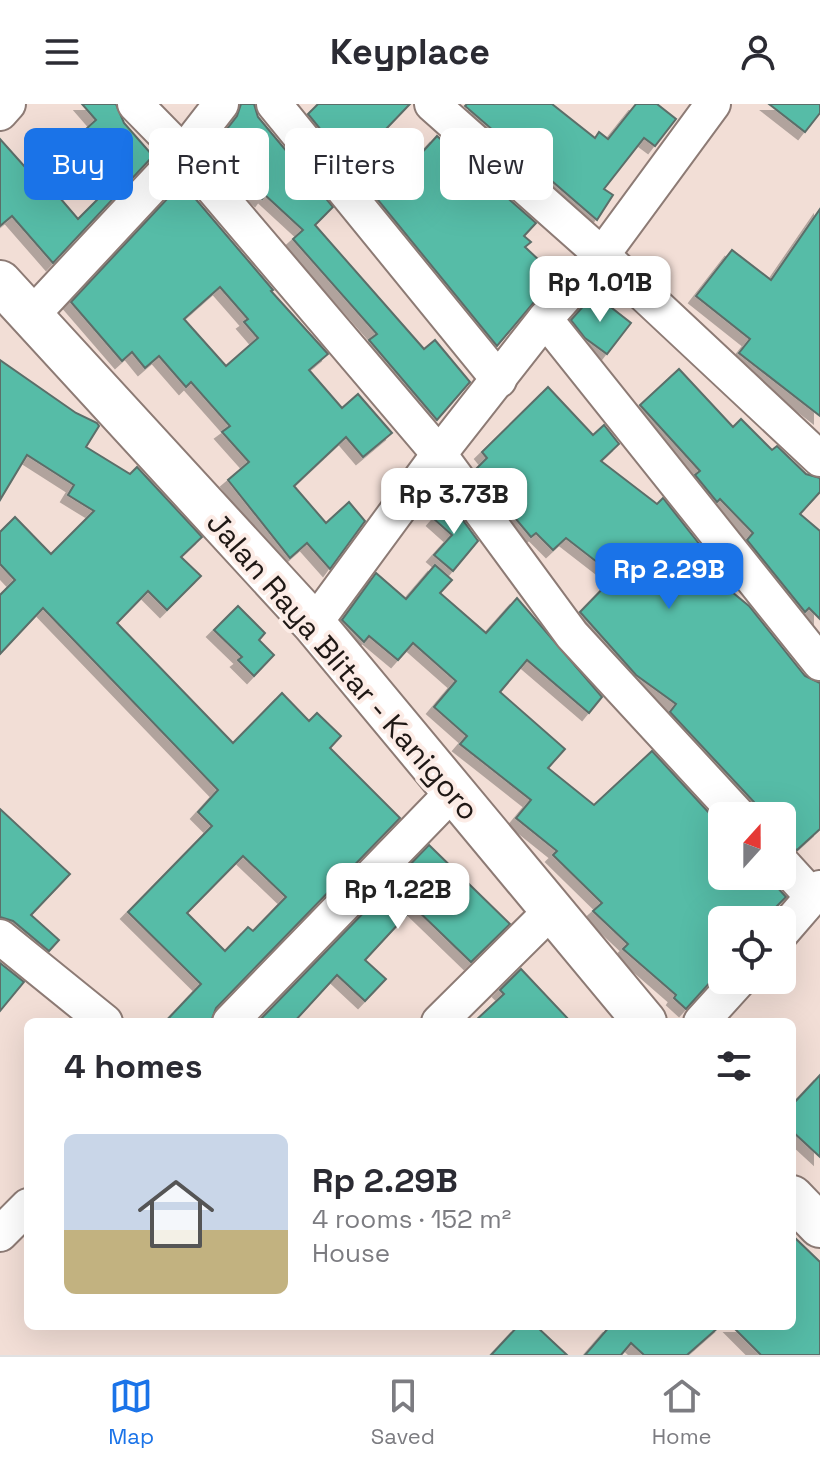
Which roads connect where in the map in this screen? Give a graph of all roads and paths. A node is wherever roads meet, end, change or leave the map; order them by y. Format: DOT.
graph roads {
  1 [pos="8,104"];
  2 [pos="135,104"];
  3 [pos="221,104"];
  4 [pos="274,104"];
  5 [pos="432,104"];
  6 [pos="713,104"];
  7 [pos="0,113"];
  8 [pos="159,128"];
  9 [pos="202,128"];
  10 [pos="149,189"];
  11 [pos="223,200"];
  12 [pos="602,255"];
  13 [pos="0,282"];
  14 [pos="31,316"];
  15 [pos="545,319"];
  16 [pos="499,380"];
  17 [pos="439,454"];
  18 [pos="820,459"];
  19 [pos="314,624"];
  20 [pos="820,663"];
  21 [pos="453,792"];
  22 [pos="726,802"];
  23 [pos="796,875"];
  24 [pos="817,892"];
  25 [pos="552,910"];
  26 [pos="796,916"];
  27 [pos="0,937"];
  28 [pos="726,994"];
  29 [pos="100,1018"];
  30 [pos="234,1018"];
  31 [pos="443,1018"];
  32 [pos="642,1018"];
  33 [pos="705,1018"];
  34 [pos="796,1201"];
  35 [pos="24,1210"];
  36 [pos="820,1226"];
  37 [pos="0,1234"];
  1 -- 7 [label="street"];
  2 -- 8 [label="street"];
  3 -- 9 [label="street"];
  4 -- 16 [label="street"];
  5 -- 12 [label="street"];
  6 -- 12 [label="street"];
  10 -- 14 [label="street"];
  11 -- 17 [label="street"];
  12 -- 15 [label="street"];
  12 -- 18 [label="street"];
  13 -- 14 [label="main road, Jalan Raya Blitar - Kanigoro"];
  14 -- 19 [label="main road, Jalan Raya Blitar - Kanigoro"];
  15 -- 16 [label="street"];
  15 -- 20 [label="street"];
  16 -- 17 [label="street"];
  17 -- 19 [label="street"];
  17 -- 22 [label="street"];
  19 -- 21 [label="main road, Jalan Raya Blitar - Kanigoro"];
  21 -- 25 [label="main road, Jalan Raya Blitar - Kanigoro"];
  21 -- 30 [label="street"];
  23 -- 24 [label="street"];
  24 -- 26 [label="street"];
  25 -- 31 [label="street"];
  25 -- 32 [label="main road, Jalan Raya Blitar - Kanigoro"];
  27 -- 29 [label="street"];
  28 -- 33 [label="street"];
  34 -- 36 [label="main road"];
  35 -- 37 [label="street"];
}
